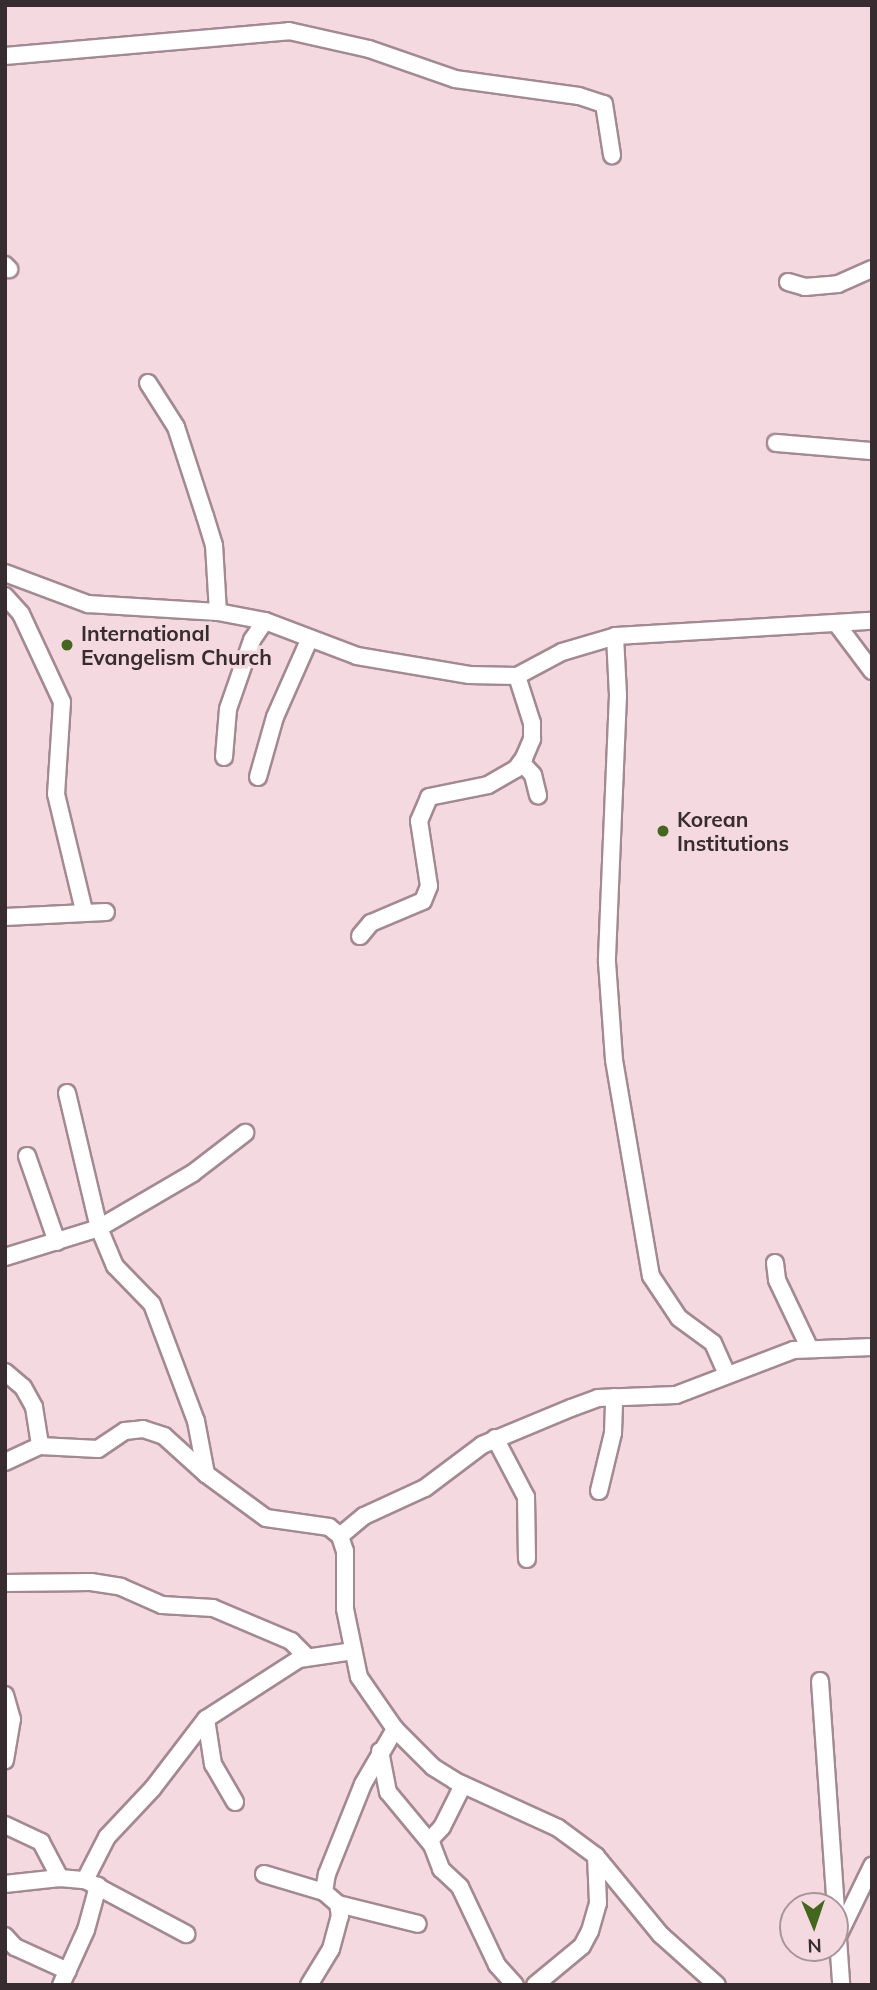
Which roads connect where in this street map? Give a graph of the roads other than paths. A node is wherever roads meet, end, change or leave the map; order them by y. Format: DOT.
graph roads {
  1 [pos="5,56"];
  2 [pos="612,155"];
  3 [pos="872,269"];
  4 [pos="788,282"];
  5 [pos="148,383"];
  6 [pos="776,443"];
  7 [pos="872,451"];
  8 [pos="5,573"];
  9 [pos="5,596"];
  10 [pos="219,612"];
  11 [pos="265,621"];
  12 [pos="872,621"];
  13 [pos="836,623"];
  14 [pos="615,636"];
  15 [pos="310,638"];
  16 [pos="872,671"];
  17 [pos="516,676"];
  18 [pos="224,757"];
  19 [pos="521,762"];
  20 [pos="258,777"];
  21 [pos="538,795"];
  22 [pos="84,911"];
  23 [pos="106,912"];
  24 [pos="5,917"];
  25 [pos="360,936"];
  26 [pos="67,1093"];
  27 [pos="244,1133"];
  28 [pos="27,1156"];
  29 [pos="99,1228"];
  30 [pos="57,1241"];
  31 [pos="5,1257"];
  32 [pos="775,1263"];
  33 [pos="809,1347"];
  34 [pos="872,1347"];
  35 [pos="5,1372"];
  36 [pos="727,1374"];
  37 [pos="614,1397"];
  38 [pos="495,1438"];
  39 [pos="40,1446"];
  40 [pos="5,1462"];
  41 [pos="206,1474"];
  42 [pos="599,1491"];
  43 [pos="340,1536"];
  44 [pos="527,1559"];
  45 [pos="5,1583"];
  46 [pos="353,1651"];
  47 [pos="307,1657"];
  48 [pos="820,1681"];
  49 [pos="5,1695"];
  50 [pos="206,1719"];
  51 [pos="394,1729"];
  52 [pos="380,1751"];
  53 [pos="5,1760"];
  54 [pos="463,1785"];
  55 [pos="235,1802"];
  56 [pos="5,1825"];
  57 [pos="429,1841"];
  58 [pos="596,1856"];
  59 [pos="872,1866"];
  60 [pos="264,1874"];
  61 [pos="60,1878"];
  62 [pos="92,1883"];
  63 [pos="5,1884"];
  64 [pos="324,1892"];
  65 [pos="836,1892"];
  66 [pos="338,1904"];
  67 [pos="849,1913"];
  68 [pos="418,1924"];
  69 [pos="186,1934"];
  70 [pos="5,1936"];
  71 [pos="840,1962"];
  72 [pos="65,1978"];
  73 [pos="309,1985"];
  74 [pos="515,1985"];
  75 [pos="535,1985"];
  76 [pos="717,1985"];
  77 [pos="841,1985"];
  1 -- 2 [label="street"];
  3 -- 4 [label="street"];
  5 -- 10 [label="street"];
  6 -- 7 [label="street"];
  8 -- 10 [label="street"];
  9 -- 22 [label="street"];
  10 -- 11 [label="street"];
  11 -- 15 [label="street"];
  11 -- 18 [label="street"];
  12 -- 13 [label="street"];
  13 -- 14 [label="street"];
  13 -- 16 [label="street"];
  14 -- 17 [label="street"];
  14 -- 36 [label="street"];
  15 -- 17 [label="street"];
  15 -- 20 [label="street"];
  17 -- 19 [label="street"];
  19 -- 21 [label="street"];
  19 -- 25 [label="street"];
  22 -- 23 [label="street"];
  22 -- 24 [label="street"];
  26 -- 29 [label="street"];
  27 -- 29 [label="street"];
  28 -- 30 [label="street"];
  29 -- 30 [label="street"];
  29 -- 41 [label="street"];
  30 -- 31 [label="street"];
  32 -- 33 [label="street"];
  33 -- 34 [label="street"];
  33 -- 36 [label="street"];
  35 -- 39 [label="street"];
  36 -- 37 [label="street"];
  37 -- 38 [label="street"];
  37 -- 42 [label="street"];
  38 -- 43 [label="street"];
  38 -- 44 [label="street"];
  39 -- 40 [label="street"];
  39 -- 41 [label="street"];
  41 -- 43 [label="street"];
  43 -- 46 [label="street"];
  45 -- 47 [label="street"];
  46 -- 47 [label="street"];
  46 -- 51 [label="street"];
  47 -- 50 [label="street"];
  48 -- 65 [label="street"];
  49 -- 53 [label="street"];
  50 -- 55 [label="street"];
  50 -- 62 [label="street"];
  51 -- 52 [label="street"];
  51 -- 54 [label="street"];
  52 -- 57 [label="street"];
  52 -- 64 [label="street"];
  54 -- 57 [label="street"];
  54 -- 58 [label="street"];
  56 -- 61 [label="street"];
  57 -- 74 [label="street"];
  58 -- 75 [label="street"];
  58 -- 76 [label="street"];
  59 -- 67 [label="street"];
  60 -- 64 [label="street"];
  61 -- 62 [label="street"];
  61 -- 63 [label="street"];
  62 -- 69 [label="street"];
  62 -- 72 [label="street"];
  64 -- 66 [label="street"];
  66 -- 68 [label="street"];
  66 -- 73 [label="street"];
  70 -- 72 [label="street"];
  71 -- 77 [label="street"];
}
